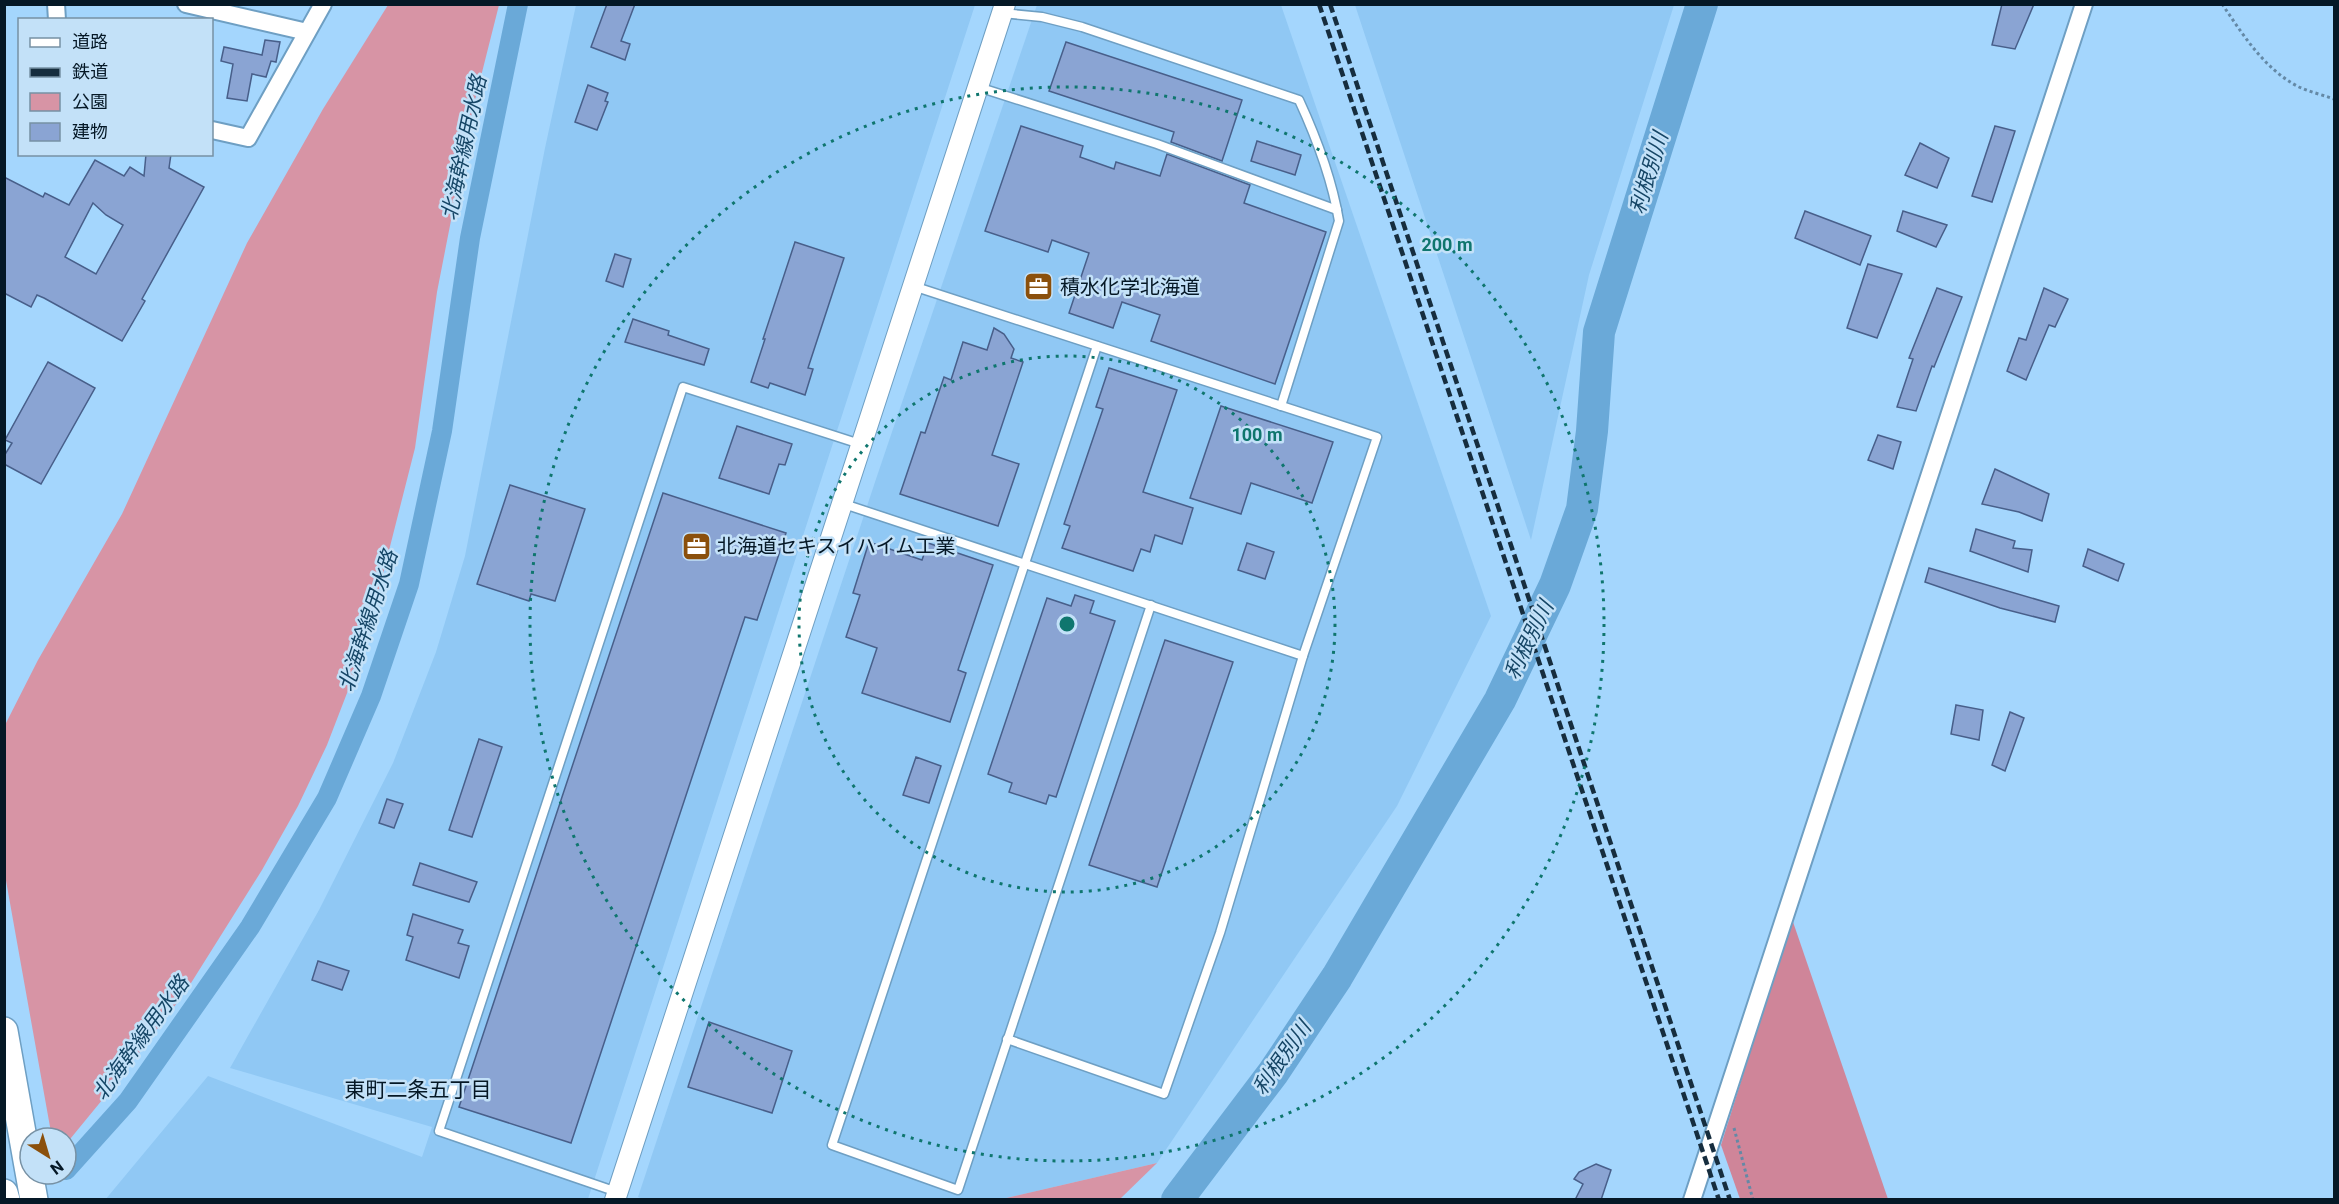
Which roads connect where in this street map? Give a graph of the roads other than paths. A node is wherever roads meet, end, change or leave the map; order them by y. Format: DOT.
graph roads {
  1 [pos="186,4"];
  2 [pos="323,4"];
  3 [pos="2084,4"];
  4 [pos="1003,9"];
  5 [pos="308,32"];
  6 [pos="978,87"];
  7 [pos="213,130"];
  8 [pos="1337,210"];
  9 [pos="912,285"];
  10 [pos="1097,346"];
  11 [pos="1281,406"];
  12 [pos="860,444"];
  13 [pos="841,503"];
  14 [pos="1025,564"];
  15 [pos="1150,605"];
  16 [pos="1303,656"];
  17 [pos="4,1031"];
  18 [pos="1007,1039"];
  19 [pos="32,1188"];
  20 [pos="5,1193"];
  21 [pos="616,1196"];
  22 [pos="6,1200"];
  23 [pos="1692,1200"];
  1 -- 5 [label="street"];
  2 -- 5 [label="street"];
  3 -- 23 [label="street"];
  4 -- 6 [label="street"];
  4 -- 8 [label="lane"];
  5 -- 7 [label="street"];
  6 -- 8 [label="lane"];
  6 -- 9 [label="street"];
  8 -- 11 [label="lane"];
  9 -- 10 [label="lane"];
  9 -- 12 [label="street"];
  10 -- 11 [label="lane"];
  10 -- 14 [label="lane"];
  11 -- 16 [label="lane"];
  12 -- 13 [label="street"];
  12 -- 21 [label="lane"];
  13 -- 14 [label="lane"];
  13 -- 21 [label="street"];
  14 -- 15 [label="lane"];
  14 -- 18 [label="lane"];
  15 -- 16 [label="lane"];
  15 -- 18 [label="lane"];
  16 -- 18 [label="lane"];
  17 -- 19 [label="highway"];
  20 -- 22 [label="highway"];
}
